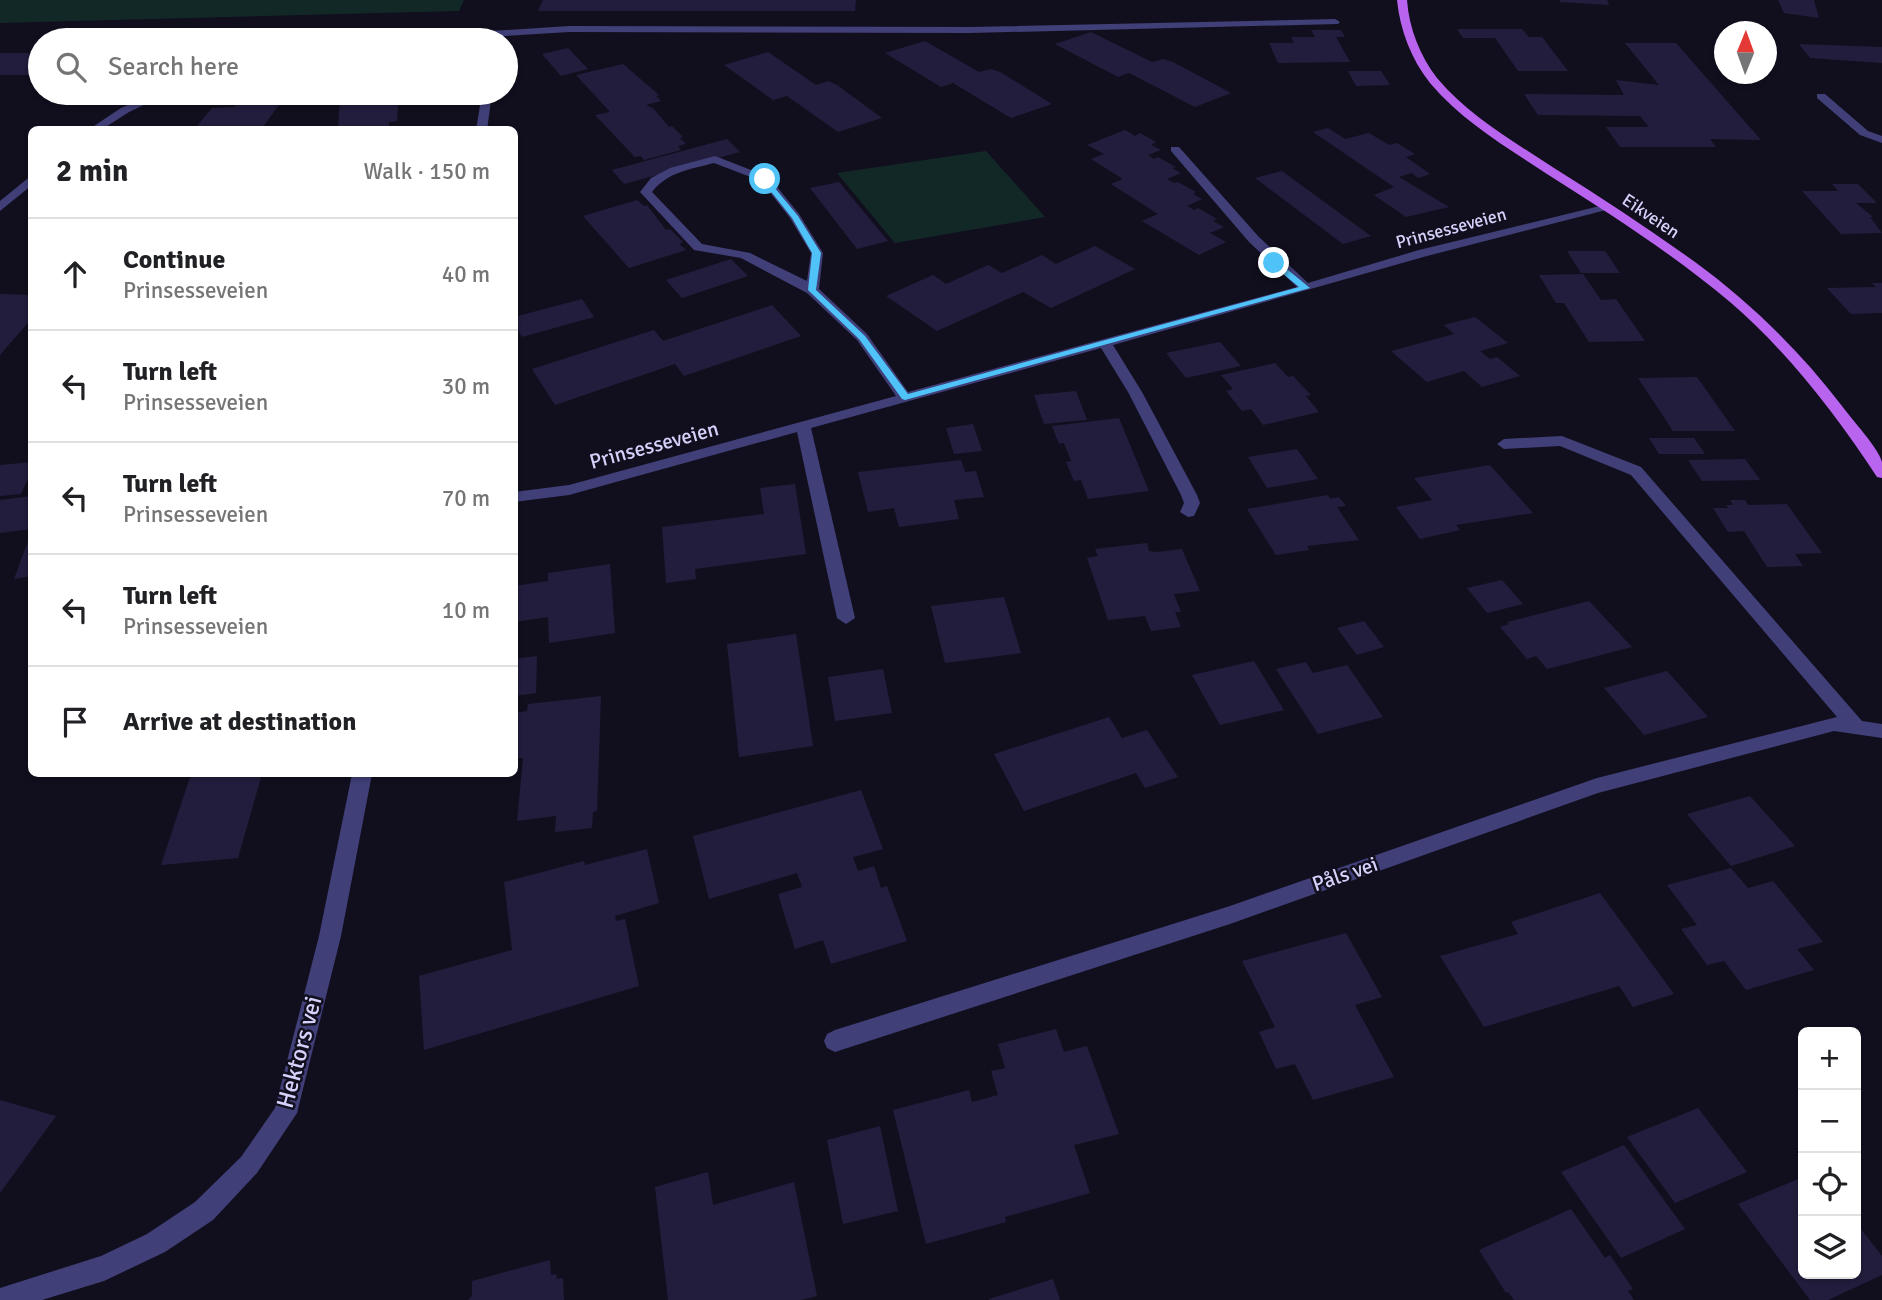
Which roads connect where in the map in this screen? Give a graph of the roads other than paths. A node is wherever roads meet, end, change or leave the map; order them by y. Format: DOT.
graph roads {
  1 [pos="1402,0"];
  2 [pos="1335,22"];
  3 [pos="518,35"];
  4 [pos="1821,96"];
  5 [pos="136,105"];
  6 [pos="485,105"];
  7 [pos="99,126"];
  8 [pos="482,126"];
  9 [pos="1882,140"];
  10 [pos="1175,149"];
  11 [pos="28,181"];
  12 [pos="0,207"];
  13 [pos="1608,208"];
  14 [pos="1306,288"];
  15 [pos="812,290"];
  16 [pos="1105,343"];
  17 [pos="905,397"];
  18 [pos="803,426"];
  19 [pos="1504,444"];
  20 [pos="1882,473"];
  21 [pos="518,496"];
  22 [pos="1188,512"];
  23 [pos="846,618"];
  24 [pos="1858,729"];
  25 [pos="1882,731"];
  26 [pos="361,777"];
  27 [pos="835,1041"];
  28 [pos="2,1300"];
  1 -- 13 [label="main road, Eikveien"];
  2 -- 3 [label="street"];
  4 -- 9 [label="street"];
  5 -- 7 [label="street"];
  6 -- 8 [label="street"];
  10 -- 14 [label="street"];
  11 -- 12 [label="street"];
  13 -- 14 [label="street, Prinsesseveien"];
  13 -- 20 [label="main road, Eikveien"];
  14 -- 16 [label="street, Prinsesseveien"];
  15 -- 15 [label="street"];
  15 -- 17 [label="street"];
  16 -- 17 [label="street, Prinsesseveien"];
  16 -- 22 [label="street"];
  17 -- 18 [label="street, Prinsesseveien"];
  18 -- 21 [label="street, Prinsesseveien"];
  18 -- 23 [label="street"];
  19 -- 24 [label="street"];
  24 -- 25 [label="street, Påls vei"];
  24 -- 27 [label="street, Påls vei"];
  26 -- 28 [label="street, Hektors vei"];
}
